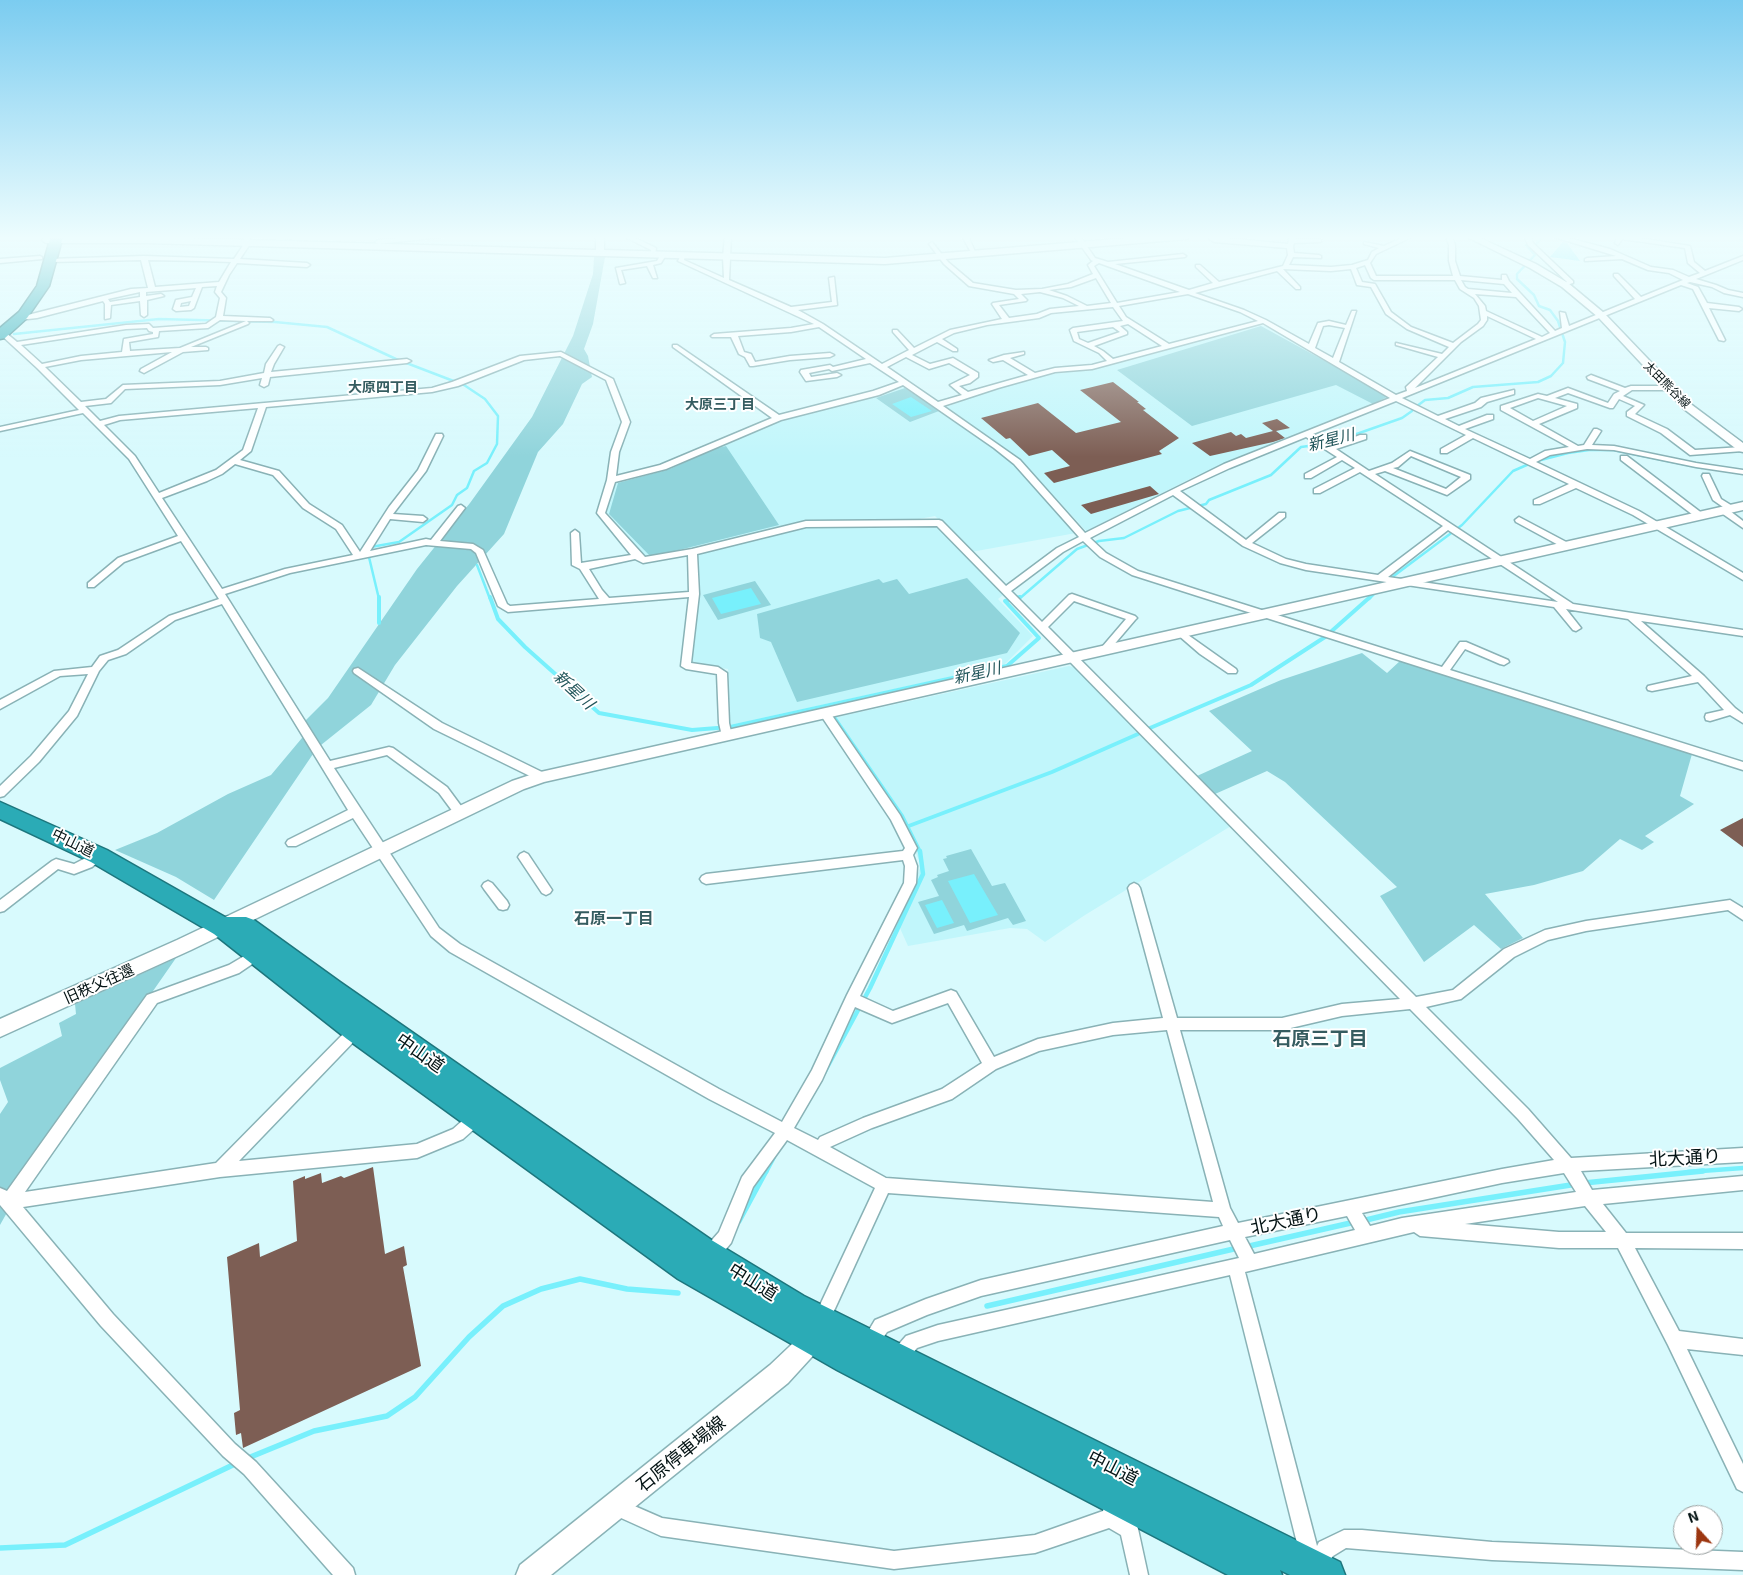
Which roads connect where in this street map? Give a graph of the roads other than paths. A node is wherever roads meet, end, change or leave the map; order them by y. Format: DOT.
graph roads {
  1 [pos="16,310"];
  2 [pos="25,310"];
  3 [pos="60,310"];
  4 [pos="108,310"];
  5 [pos="144,310"];
  6 [pos="220,310"];
  7 [pos="793,310"];
  8 [pos="996,310"];
  9 [pos="1069,310"];
  10 [pos="1117,310"];
  11 [pos="1238,310"];
  12 [pos="1387,310"];
  13 [pos="1532,310"];
  14 [pos="1594,310"];
  15 [pos="1615,310"];
  16 [pos="1706,310"];
  17 [pos="1354,312"];
  18 [pos="1482,312"];
  19 [pos="1562,313"];
  20 [pos="144,315"];
  21 [pos="1601,315"];
  22 [pos="19,318"];
  23 [pos="107,318"];
  24 [pos="217,319"];
  25 [pos="1006,319"];
  26 [pos="270,320"];
  27 [pos="1264,321"];
  28 [pos="1128,322"];
  29 [pos="246,323"];
  30 [pos="820,325"];
  31 [pos="1114,325"];
  32 [pos="1348,327"];
  33 [pos="156,329"];
  34 [pos="1566,330"];
  35 [pos="1,331"];
  36 [pos="895,331"];
  37 [pos="1556,334"];
  38 [pos="734,335"];
  39 [pos="714,336"];
  40 [pos="938,339"];
  41 [pos="1541,339"];
  42 [pos="1722,340"];
  43 [pos="15,344"];
  44 [pos="1398,344"];
  45 [pos="675,346"];
  46 [pos="1086,346"];
  47 [pos="1454,346"];
  48 [pos="280,347"];
  49 [pos="1168,347"];
  50 [pos="1311,348"];
  51 [pos="206,349"];
  52 [pos="181,350"];
  53 [pos="955,350"];
  54 [pos="910,353"];
  55 [pos="1022,353"];
  56 [pos="126,354"];
  57 [pos="830,355"];
  58 [pos="821,356"];
  59 [pos="1443,356"];
  60 [pos="1004,357"];
  61 [pos="872,360"];
  62 [pos="993,360"];
  63 [pos="403,362"];
  64 [pos="1112,362"];
  65 [pos="1336,363"];
  66 [pos="40,366"];
  67 [pos="882,367"];
  68 [pos="144,371"];
  69 [pos="267,375"];
  70 [pos="1034,376"];
  71 [pos="1591,377"];
  72 [pos="905,382"];
  73 [pos="264,385"];
  74 [pos="1668,388"];
  75 [pos="1625,391"];
  76 [pos="1511,392"];
  77 [pos="968,396"];
  78 [pos="1400,396"];
  79 [pos="1617,396"];
  80 [pos="1547,399"];
  81 [pos="263,405"];
  82 [pos="938,406"];
  83 [pos="82,408"];
  84 [pos="1490,417"];
  85 [pos="778,418"];
  86 [pos="1438,419"];
  87 [pos="99,424"];
  88 [pos="1533,424"];
  89 [pos="0,429"];
  90 [pos="1457,429"];
  91 [pos="1597,431"];
  92 [pos="1306,433"];
  93 [pos="439,436"];
  94 [pos="1471,436"];
  95 [pos="1363,437"];
  96 [pos="1587,447"];
  97 [pos="1328,448"];
  98 [pos="1576,448"];
  99 [pos="1743,449"];
  100 [pos="1444,451"];
  101 [pos="1342,457"];
  102 [pos="1624,458"];
  103 [pos="234,460"];
  104 [pos="1529,463"];
  105 [pos="1360,469"];
  106 [pos="1387,469"];
  107 [pos="1743,472"];
  108 [pos="1368,474"];
  109 [pos="1308,476"];
  110 [pos="1706,476"];
  111 [pos="610,480"];
  112 [pos="1575,484"];
  113 [pos="1174,491"];
  114 [pos="1317,491"];
  115 [pos="157,497"];
  116 [pos="1537,502"];
  117 [pos="461,508"];
  118 [pos="1732,508"];
  119 [pos="1282,515"];
  120 [pos="389,516"];
  121 [pos="1700,516"];
  122 [pos="423,519"];
  123 [pos="1519,520"];
  124 [pos="1743,525"];
  125 [pos="1658,526"];
  126 [pos="1447,527"];
  127 [pos="575,533"];
  128 [pos="183,538"];
  129 [pos="1086,538"];
  130 [pos="434,542"];
  131 [pos="1246,544"];
  132 [pos="1567,546"];
  133 [pos="692,552"];
  134 [pos="637,556"];
  135 [pos="361,557"];
  136 [pos="1500,561"];
  137 [pos="583,568"];
  138 [pos="1743,578"];
  139 [pos="1382,581"];
  140 [pos="1404,581"];
  141 [pos="91,585"];
  142 [pos="1369,591"];
  143 [pos="1007,593"];
  144 [pos="694,594"];
  145 [pos="222,597"];
  146 [pos="607,601"];
  147 [pos="1557,605"];
  148 [pos="1572,608"];
  149 [pos="1267,614"];
  150 [pos="1631,617"];
  151 [pos="1043,627"];
  152 [pos="1576,628"];
  153 [pos="1182,633"];
  154 [pos="1743,633"];
  155 [pos="1109,650"];
  156 [pos="1074,658"];
  157 [pos="1504,662"];
  158 [pos="95,670"];
  159 [pos="1445,670"];
  160 [pos="358,671"];
  161 [pos="1232,671"];
  162 [pos="1700,678"];
  163 [pos="1652,688"];
  164 [pos="0,705"];
  165 [pos="830,713"];
  166 [pos="1739,715"];
  167 [pos="1710,717"];
  168 [pos="726,731"];
  169 [pos="327,766"];
  170 [pos="1743,766"];
  171 [pos="542,777"];
  172 [pos="0,793"];
  173 [pos="0,810"];
  174 [pos="355,812"];
  175 [pos="460,813"];
  176 [pos="292,843"];
  177 [pos="381,851"];
  178 [pos="908,855"];
  179 [pos="99,856"];
  180 [pos="524,857"];
  181 [pos="706,879"];
  182 [pos="488,886"];
  183 [pos="1134,888"];
  184 [pos="546,890"];
  185 [pos="503,905"];
  186 [pos="0,907"];
  187 [pos="1743,915"];
  188 [pos="222,928"];
  189 [pos="256,954"];
  190 [pos="852,999"];
  191 [pos="1414,1003"];
  192 [pos="363,1024"];
  193 [pos="1170,1024"];
  194 [pos="0,1028"];
  195 [pos="991,1065"];
  196 [pos="476,1118"];
  197 [pos="790,1134"];
  198 [pos="820,1149"];
  199 [pos="1743,1155"];
  200 [pos="1568,1165"];
  201 [pos="220,1170"];
  202 [pos="1743,1183"];
  203 [pos="884,1185"];
  204 [pos="4,1199"];
  205 [pos="1589,1199"];
  206 [pos="1351,1208"];
  207 [pos="1222,1210"];
  208 [pos="1402,1226"];
  209 [pos="1233,1233"];
  210 [pos="1366,1234"];
  211 [pos="1743,1240"];
  212 [pos="1623,1241"];
  213 [pos="710,1255"];
  214 [pos="1243,1264"];
  215 [pos="816,1330"];
  216 [pos="1674,1340"];
  217 [pos="1743,1347"];
  218 [pos="879,1362"];
  219 [pos="1743,1483"];
  220 [pos="616,1507"];
  221 [pos="1113,1507"];
  222 [pos="1743,1561"];
  223 [pos="1318,1573"];
  224 [pos="346,1575"];
  225 [pos="530,1575"];
  226 [pos="1139,1575"];
  227 [pos="1264,1575"];
  1 -- 35 [label="highway"];
  2 -- 22 [label="highway"];
  3 -- 22 [label="street"];
  4 -- 23 [label="street"];
  5 -- 20 [label="street"];
  6 -- 24 [label="street"];
  7 -- 30 [label="street"];
  8 -- 25 [label="street"];
  9 -- 25 [label="street"];
  10 -- 28 [label="street"];
  11 -- 27 [label="street"];
  12 -- 47 [label="street"];
  13 -- 37 [label="street"];
  14 -- 21 [label="street, 太田熊谷線"];
  15 -- 21 [label="street"];
  16 -- 42 [label="street"];
  17 -- 32 [label="street"];
  18 -- 41 [label="street"];
  18 -- 47 [label="street"];
  19 -- 34 [label="street"];
  21 -- 34 [label="street"];
  21 -- 74 [label="street, 太田熊谷線"];
  22 -- 35 [label="highway"];
  24 -- 26 [label="street"];
  24 -- 33 [label="street"];
  25 -- 40 [label="street"];
  27 -- 49 [label="street"];
  27 -- 50 [label="street"];
  28 -- 31 [label="street"];
  28 -- 49 [label="street"];
  29 -- 52 [label="street"];
  30 -- 38 [label="street"];
  30 -- 61 [label="street"];
  31 -- 46 [label="street"];
  31 -- 46 [label="street"];
  32 -- 50 [label="street"];
  32 -- 65 [label="street"];
  33 -- 43 [label="street"];
  33 -- 56 [label="street"];
  34 -- 37 [label="street"];
  35 -- 43 [label="street"];
  36 -- 54 [label="street"];
  37 -- 41 [label="street"];
  38 -- 39 [label="street"];
  38 -- 58 [label="street"];
  40 -- 53 [label="street"];
  40 -- 54 [label="street"];
  41 -- 78 [label="street"];
  43 -- 66 [label="street"];
  44 -- 59 [label="street"];
  45 -- 85 [label="street"];
  46 -- 64 [label="street"];
  47 -- 59 [label="street"];
  48 -- 69 [label="street"];
  49 -- 64 [label="street"];
  50 -- 65 [label="street"];
  51 -- 52 [label="street"];
  52 -- 56 [label="street"];
  52 -- 68 [label="street"];
  54 -- 67 [label="street"];
  54 -- 77 [label="street"];
  55 -- 60 [label="street"];
  56 -- 66 [label="street"];
  57 -- 58 [label="street"];
  58 -- 61 [label="street"];
  59 -- 78 [label="street"];
  60 -- 62 [label="street"];
  60 -- 70 [label="street"];
  61 -- 67 [label="street"];
  63 -- 69 [label="street"];
  64 -- 70 [label="street"];
  65 -- 78 [label="street"];
  66 -- 83 [label="street"];
  67 -- 72 [label="street"];
  69 -- 73 [label="street"];
  69 -- 83 [label="street"];
  70 -- 77 [label="street"];
  71 -- 75 [label="street"];
  72 -- 82 [label="street"];
  72 -- 85 [label="street"];
  74 -- 75 [label="street"];
  74 -- 99 [label="street, 太田熊谷線"];
  75 -- 79 [label="street"];
  76 -- 86 [label="street"];
  77 -- 82 [label="street"];
  78 -- 86 [label="street"];
  78 -- 92 [label="street"];
  79 -- 80 [label="street"];
  79 -- 99 [label="street"];
  80 -- 88 [label="street"];
  80 -- 88 [label="street"];
  81 -- 87 [label="street"];
  81 -- 103 [label="street"];
  81 -- 111 [label="street"];
  82 -- 129 [label="street"];
  83 -- 87 [label="street"];
  83 -- 89 [label="street"];
  84 -- 90 [label="street"];
  85 -- 111 [label="street"];
  86 -- 90 [label="street"];
  87 -- 115 [label="street"];
  88 -- 98 [label="street"];
  90 -- 94 [label="street"];
  91 -- 96 [label="street"];
  92 -- 97 [label="street"];
  92 -- 113 [label="street"];
  93 -- 120 [label="street"];
  94 -- 100 [label="street"];
  94 -- 104 [label="street"];
  95 -- 97 [label="street"];
  96 -- 98 [label="street"];
  96 -- 107 [label="street"];
  97 -- 101 [label="street"];
  98 -- 104 [label="street"];
  101 -- 105 [label="street"];
  101 -- 109 [label="street"];
  102 -- 121 [label="street"];
  103 -- 115 [label="street"];
  103 -- 135 [label="street"];
  104 -- 112 [label="street"];
  105 -- 108 [label="street"];
  105 -- 114 [label="street"];
  106 -- 106 [label="street"];
  106 -- 108 [label="street"];
  108 -- 126 [label="street"];
  110 -- 118 [label="street"];
  111 -- 134 [label="street"];
  112 -- 116 [label="street"];
  112 -- 125 [label="street"];
  113 -- 129 [label="street"];
  113 -- 131 [label="street"];
  115 -- 128 [label="street"];
  117 -- 130 [label="street"];
  118 -- 121 [label="street"];
  118 -- 124 [label="street"];
  119 -- 131 [label="street"];
  120 -- 122 [label="street"];
  120 -- 135 [label="street"];
  121 -- 125 [label="street"];
  123 -- 132 [label="street"];
  125 -- 132 [label="street"];
  125 -- 138 [label="street"];
  126 -- 136 [label="street"];
  126 -- 139 [label="street"];
  127 -- 137 [label="street"];
  128 -- 141 [label="street"];
  128 -- 145 [label="street"];
  129 -- 143 [label="street"];
  129 -- 149 [label="street"];
  130 -- 135 [label="street"];
  130 -- 146 [label="street"];
  131 -- 139 [label="street"];
  132 -- 136 [label="street"];
  133 -- 134 [label="street"];
  133 -- 143 [label="street"];
  133 -- 144 [label="street"];
  134 -- 137 [label="street"];
  135 -- 145 [label="street"];
  136 -- 140 [label="street"];
  136 -- 148 [label="street"];
  137 -- 146 [label="street"];
  139 -- 140 [label="street"];
  139 -- 142 [label="street"];
  140 -- 147 [label="street"];
  142 -- 149 [label="street"];
  143 -- 151 [label="street"];
  144 -- 146 [label="street"];
  144 -- 168 [label="street"];
  145 -- 158 [label="street"];
  145 -- 169 [label="street"];
  147 -- 148 [label="street"];
  147 -- 152 [label="street"];
  148 -- 150 [label="street"];
  149 -- 153 [label="street"];
  149 -- 159 [label="street"];
  150 -- 154 [label="street"];
  150 -- 162 [label="street"];
  151 -- 155 [label="street"];
  151 -- 156 [label="street"];
  153 -- 155 [label="street"];
  153 -- 161 [label="street"];
  155 -- 156 [label="street"];
  156 -- 165 [label="street, 旧秩父往還"];
  156 -- 191 [label="street"];
  157 -- 159 [label="street"];
  158 -- 164 [label="street"];
  158 -- 172 [label="street"];
  159 -- 170 [label="street"];
  160 -- 171 [label="street"];
  162 -- 163 [label="street"];
  162 -- 166 [label="street"];
  165 -- 168 [label="street, 旧秩父往還"];
  165 -- 178 [label="street"];
  166 -- 167 [label="street"];
  168 -- 171 [label="street, 旧秩父往還"];
  169 -- 174 [label="street"];
  169 -- 175 [label="street"];
  171 -- 175 [label="street, 旧秩父往還"];
  173 -- 179 [label="highway, 中山道"];
  174 -- 176 [label="street"];
  174 -- 177 [label="street"];
  175 -- 177 [label="street, 旧秩父往還"];
  177 -- 188 [label="street, 旧秩父往還"];
  177 -- 197 [label="street"];
  178 -- 181 [label="street"];
  178 -- 190 [label="street"];
  179 -- 186 [label="street"];
  179 -- 188 [label="highway, 中山道"];
  180 -- 184 [label="street"];
  182 -- 185 [label="street"];
  183 -- 193 [label="street"];
  187 -- 191 [label="street"];
  188 -- 189 [label="highway, 中山道"];
  188 -- 192 [label="highway, 中山道"];
  188 -- 194 [label="street, 旧秩父往還"];
  189 -- 192 [label="highway, 中山道"];
  189 -- 204 [label="street"];
  190 -- 195 [label="street"];
  190 -- 197 [label="street"];
  191 -- 193 [label="street"];
  191 -- 200 [label="street"];
  192 -- 196 [label="highway, 中山道"];
  192 -- 201 [label="street"];
  192 -- 213 [label="highway, 中山道"];
  193 -- 195 [label="street"];
  193 -- 207 [label="street"];
  195 -- 198 [label="street"];
  196 -- 201 [label="street"];
  196 -- 215 [label="highway, 中山道"];
  197 -- 198 [label="street"];
  197 -- 213 [label="street"];
  198 -- 203 [label="street"];
  199 -- 200 [label="street, 北大通り"];
  200 -- 205 [label="street"];
  200 -- 206 [label="street, 北大通り"];
  201 -- 204 [label="street"];
  202 -- 205 [label="street, 北大通り"];
  203 -- 207 [label="street"];
  203 -- 215 [label="street"];
  204 -- 224 [label="street"];
  205 -- 208 [label="street, 北大通り"];
  205 -- 212 [label="street"];
  206 -- 209 [label="street, 北大通り"];
  206 -- 210 [label="street"];
  207 -- 209 [label="street"];
  208 -- 210 [label="street, 北大通り"];
  208 -- 212 [label="street"];
  209 -- 214 [label="street"];
  209 -- 218 [label="street, 北大通り"];
  210 -- 214 [label="street, 北大通り"];
  211 -- 212 [label="street"];
  212 -- 216 [label="street"];
  213 -- 215 [label="highway, 中山道"];
  214 -- 218 [label="street, 北大通り"];
  214 -- 223 [label="street"];
  215 -- 218 [label="highway, 中山道"];
  215 -- 220 [label="street, 石原停車場線"];
  216 -- 217 [label="street"];
  216 -- 219 [label="street"];
  218 -- 221 [label="highway, 中山道"];
  218 -- 223 [label="highway, 中山道"];
  220 -- 221 [label="street"];
  220 -- 225 [label="street, 石原停車場線"];
  221 -- 226 [label="street"];
  221 -- 227 [label="highway, 中山道"];
  222 -- 223 [label="street"];
}
